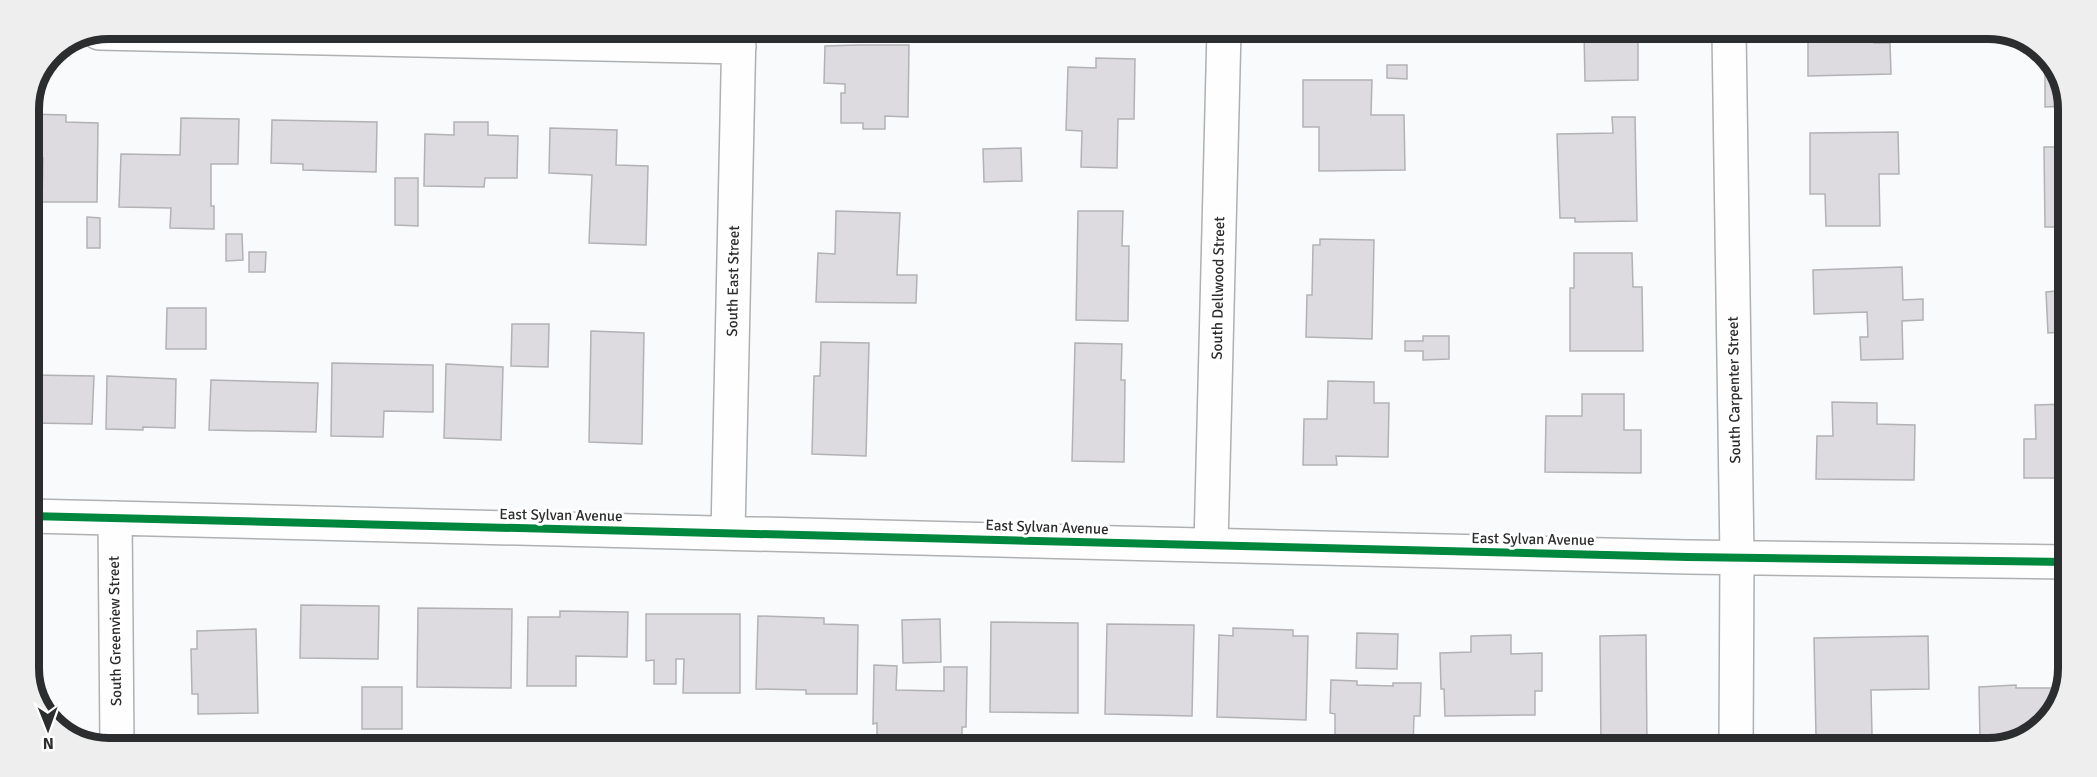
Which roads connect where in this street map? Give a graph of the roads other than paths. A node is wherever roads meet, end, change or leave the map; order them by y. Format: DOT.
graph roads {
  1 [pos="739,39"];
  2 [pos="1224,39"];
  3 [pos="1729,39"];
  4 [pos="39,516"];
  5 [pos="115,518"];
  6 [pos="728,532"];
  7 [pos="1211,545"];
  8 [pos="1737,557"];
  9 [pos="2058,562"];
  10 [pos="117,738"];
  11 [pos="1736,738"];
  1 -- 6 [label="street, South East Street"];
  2 -- 7 [label="street, South Dellwood Street"];
  3 -- 8 [label="street, South Carpenter Street"];
  4 -- 5 [label="street, East Sylvan Avenue"];
  5 -- 6 [label="street, East Sylvan Avenue"];
  5 -- 10 [label="street, South Greenview Street"];
  6 -- 7 [label="street, East Sylvan Avenue"];
  7 -- 8 [label="street, East Sylvan Avenue"];
  8 -- 9 [label="street, East Sylvan Avenue"];
  8 -- 11 [label="street, South Carpenter Street"];
}
